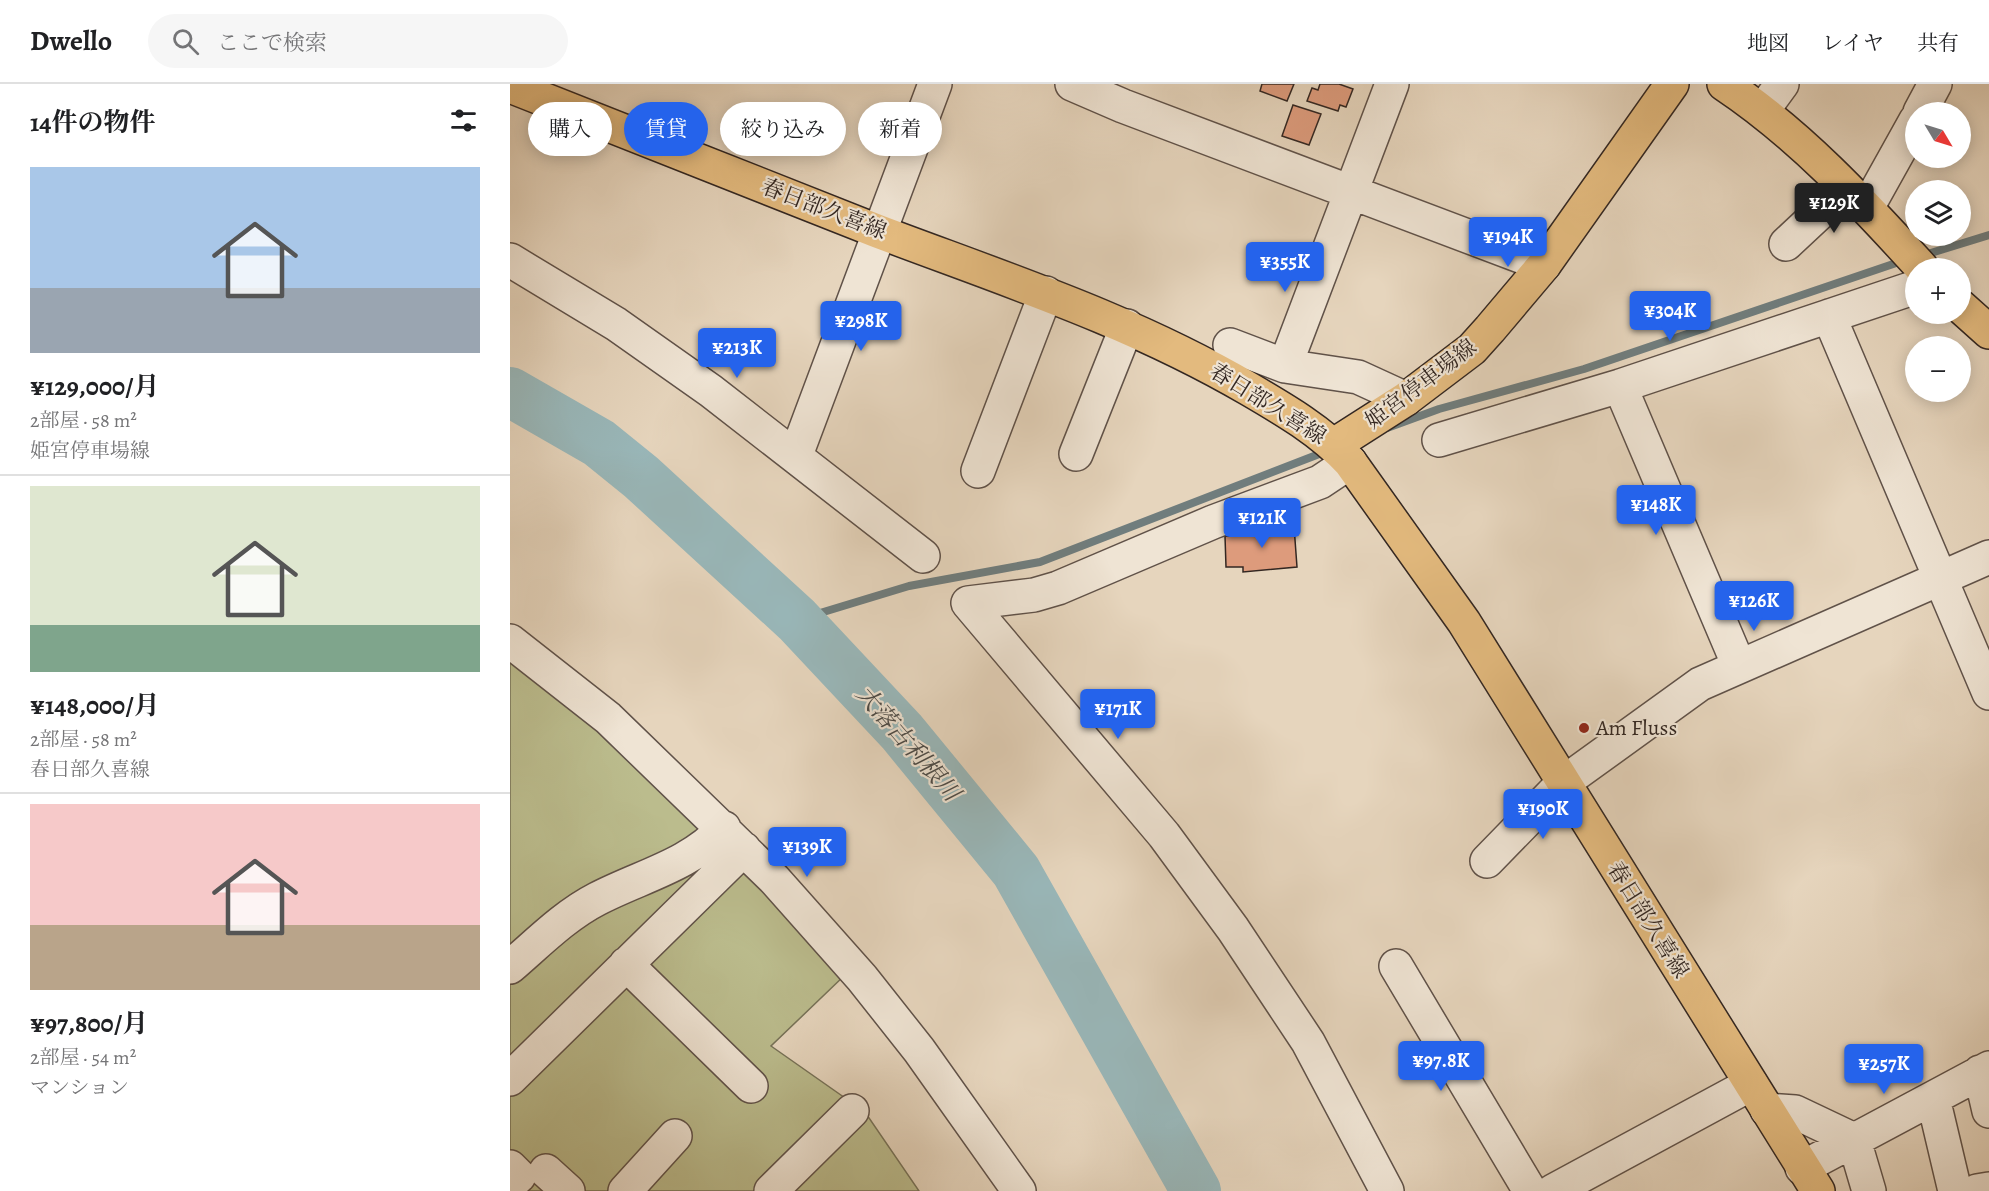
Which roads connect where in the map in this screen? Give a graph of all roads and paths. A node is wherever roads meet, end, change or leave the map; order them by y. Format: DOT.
graph roads {
  1 [pos="935,84"];
  2 [pos="1072,84"];
  3 [pos="1392,84"];
  4 [pos="1672,84"];
  5 [pos="1724,84"];
  6 [pos="1782,84"];
  7 [pos="1935,84"];
  8 [pos="510,86"];
  9 [pos="1127,95"];
  10 [pos="1925,102"];
  11 [pos="1763,110"];
  12 [pos="1905,135"];
  13 [pos="1352,190"];
  14 [pos="1857,198"];
  15 [pos="879,231"];
  16 [pos="1786,244"];
  17 [pos="1913,258"];
  18 [pos="510,260"];
  19 [pos="1544,265"];
  20 [pos="1905,291"];
  21 [pos="1046,293"];
  22 [pos="1828,316"];
  23 [pos="1971,316"];
  24 [pos="1127,326"];
  25 [pos="1989,332"];
  26 [pos="1230,345"];
  27 [pos="1285,366"];
  28 [pos="1620,386"];
  29 [pos="1406,399"];
  30 [pos="1439,440"];
  31 [pos="1076,454"];
  32 [pos="1342,454"];
  33 [pos="796,455"];
  34 [pos="978,471"];
  35 [pos="923,556"];
  36 [pos="1989,557"];
  37 [pos="1940,579"];
  38 [pos="510,641"];
  39 [pos="1739,666"];
  40 [pos="1989,693"];
  41 [pos="1563,783"];
  42 [pos="734,838"];
  43 [pos="1486,861"];
  44 [pos="626,964"];
  45 [pos="1396,966"];
  46 [pos="510,967"];
  47 [pos="1985,1070"];
  48 [pos="510,1079"];
  49 [pos="751,1086"];
  50 [pos="1759,1097"];
  51 [pos="1933,1098"];
  52 [pos="852,1111"];
  53 [pos="1989,1111"];
  54 [pos="675,1136"];
  55 [pos="1854,1140"];
  56 [pos="510,1167"];
  57 [pos="1810,1179"];
  58 [pos="510,1184"];
  59 [pos="1989,1188"];
  60 [pos="625,1191"];
  61 [pos="771,1191"];
  62 [pos="1020,1191"];
  63 [pos="1387,1191"];
  64 [pos="1530,1191"];
  65 [pos="1553,1191"];
  66 [pos="1869,1191"];
  67 [pos="1955,1191"];
  68 [pos="1977,1191"];
  1 -- 15 [label="street"];
  2 -- 9 [label="street"];
  3 -- 13 [label="street"];
  4 -- 19 [label="main road, 姫宮停車場線"];
  5 -- 11 [label="main road"];
  6 -- 11 [label="street"];
  7 -- 10 [label="street"];
  8 -- 15 [label="main road, 春日部久喜線"];
  9 -- 13 [label="street"];
  11 -- 14 [label="main road"];
  12 -- 14 [label="street"];
  13 -- 19 [label="street"];
  13 -- 27 [label="street"];
  14 -- 16 [label="street"];
  14 -- 17 [label="main road"];
  15 -- 21 [label="main road, 春日部久喜線"];
  15 -- 33 [label="street"];
  18 -- 33 [label="street"];
  19 -- 29 [label="main road, 姫宮停車場線"];
  20 -- 22 [label="street"];
  21 -- 24 [label="main road, 春日部久喜線"];
  21 -- 34 [label="street"];
  22 -- 28 [label="street"];
  22 -- 37 [label="street"];
  23 -- 25 [label="main road"];
  24 -- 31 [label="street"];
  24 -- 32 [label="main road, 春日部久喜線"];
  26 -- 27 [label="street"];
  27 -- 29 [label="street"];
  28 -- 30 [label="street"];
  28 -- 39 [label="street"];
  29 -- 32 [label="main road, 姫宮停車場線"];
  32 -- 41 [label="main road, 春日部久喜線"];
  32 -- 63 [label="street"];
  33 -- 35 [label="street"];
  36 -- 37 [label="street"];
  37 -- 39 [label="street"];
  37 -- 40 [label="street"];
  38 -- 42 [label="street"];
  39 -- 41 [label="street"];
  41 -- 43 [label="street"];
  41 -- 50 [label="main road, 春日部久喜線"];
  42 -- 44 [label="street"];
  42 -- 46 [label="street"];
  42 -- 62 [label="street"];
  44 -- 48 [label="street"];
  44 -- 49 [label="street"];
  45 -- 64 [label="street"];
  47 -- 51 [label="street"];
  47 -- 53 [label="street"];
  50 -- 55 [label="street"];
  50 -- 57 [label="main road, 春日部久喜線"];
  50 -- 65 [label="street"];
  51 -- 55 [label="street"];
  51 -- 67 [label="street"];
  52 -- 61 [label="street"];
  54 -- 60 [label="street"];
  55 -- 57 [label="street"];
  55 -- 66 [label="street"];
  56 -- 58 [label="street"];
  59 -- 68 [label="street"];
}
